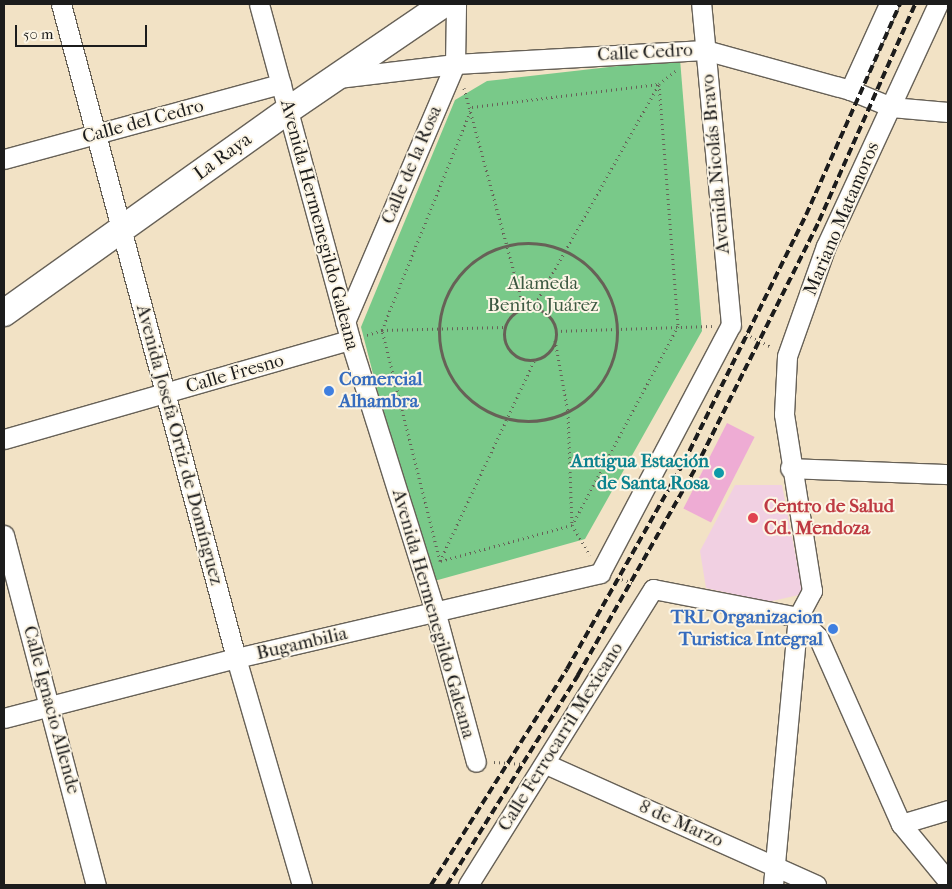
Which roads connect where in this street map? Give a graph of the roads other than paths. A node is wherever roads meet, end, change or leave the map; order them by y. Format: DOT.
graph roads {
  1 [pos="61,4"];
  2 [pos="259,4"];
  3 [pos="444,4"];
  4 [pos="456,4"];
  5 [pos="701,4"];
  6 [pos="889,4"];
  7 [pos="938,4"];
  8 [pos="705,50"];
  9 [pos="455,64"];
  10 [pos="335,78"];
  11 [pos="281,84"];
  12 [pos="850,90"];
  13 [pos="891,107"];
  14 [pos="287,111"];
  15 [pos="948,112"];
  16 [pos="96,134"];
  17 [pos="4,159"];
  18 [pos="122,229"];
  19 [pos="4,313"];
  20 [pos="345,322"];
  21 [pos="350,340"];
  22 [pos="166,394"];
  23 [pos="4,439"];
  24 [pos="790,468"];
  25 [pos="948,474"];
  26 [pos="4,535"];
  27 [pos="600,573"];
  28 [pos="436,614"];
  29 [pos="798,617"];
  30 [pos="236,658"];
  31 [pos="50,705"];
  32 [pos="4,718"];
  33 [pos="476,762"];
  34 [pos="546,764"];
  35 [pos="948,810"];
  36 [pos="901,824"];
  37 [pos="774,865"];
  38 [pos="948,881"];
  39 [pos="96,885"];
  40 [pos="302,885"];
  41 [pos="468,885"];
  42 [pos="773,885"];
  43 [pos="816,885"];
  1 -- 16 [label="street, Avenida Josefa Ortiz de Domínguez"];
  2 -- 11 [label="street, Avenida Hermenegildo Galeana"];
  3 -- 10 [label="main road, La Raya"];
  4 -- 9 [label="street, Calle de la Rosa"];
  5 -- 8 [label="street, Avenida Nicolás Bravo"];
  6 -- 12 [label="street"];
  7 -- 13 [label="street, Mariano Matamoros"];
  8 -- 9 [label="street, Calle Cedro"];
  8 -- 12 [label="street, Calle Cedro"];
  8 -- 27 [label="street, Avenida Nicolás Bravo"];
  9 -- 10 [label="street, Calle Cedro"];
  9 -- 20 [label="street, Calle de la Rosa"];
  10 -- 14 [label="main road, La Raya"];
  11 -- 14 [label="street, Avenida Hermenegildo Galeana"];
  11 -- 16 [label="street, Calle del Cedro"];
  12 -- 13 [label="street, Calle Cedro"];
  13 -- 15 [label="street, Calle Cedro"];
  13 -- 24 [label="street, Mariano Matamoros"];
  14 -- 18 [label="main road, La Raya"];
  14 -- 20 [label="street, Avenida Hermenegildo Galeana"];
  16 -- 17 [label="street, Calle del Cedro"];
  16 -- 18 [label="street, Avenida Josefa Ortiz de Domínguez"];
  18 -- 19 [label="main road, La Raya"];
  18 -- 22 [label="street, Avenida Josefa Ortiz de Domínguez"];
  20 -- 21 [label="street, Avenida Hermenegildo Galeana"];
  21 -- 22 [label="street, Calle Fresno"];
  21 -- 28 [label="street, Avenida Hermenegildo Galeana"];
  22 -- 23 [label="street, Calle Fresno"];
  22 -- 30 [label="street, Avenida Josefa Ortiz de Domínguez"];
  24 -- 25 [label="street"];
  24 -- 29 [label="street, Mariano Matamoros"];
  26 -- 31 [label="street, Calle Ignacio Allende"];
  27 -- 28 [label="street, Bugambilia"];
  28 -- 30 [label="street, Bugambilia"];
  28 -- 33 [label="street, Avenida Hermenegildo Galeana"];
  29 -- 34 [label="street, Calle Ferrocarril Mexicano"];
  29 -- 36 [label="street"];
  29 -- 37 [label="street"];
  30 -- 31 [label="street, Bugambilia"];
  30 -- 40 [label="street, Avenida Josefa Ortiz de Domínguez"];
  31 -- 32 [label="street, Bugambilia"];
  31 -- 39 [label="street, Calle Ignacio Allende"];
  34 -- 37 [label="street, 8 de Marzo"];
  34 -- 41 [label="street, Calle Ferrocarril Mexicano"];
  35 -- 36 [label="street"];
  36 -- 38 [label="street"];
  37 -- 42 [label="street"];
  37 -- 43 [label="street, 8 de Marzo"];
}
